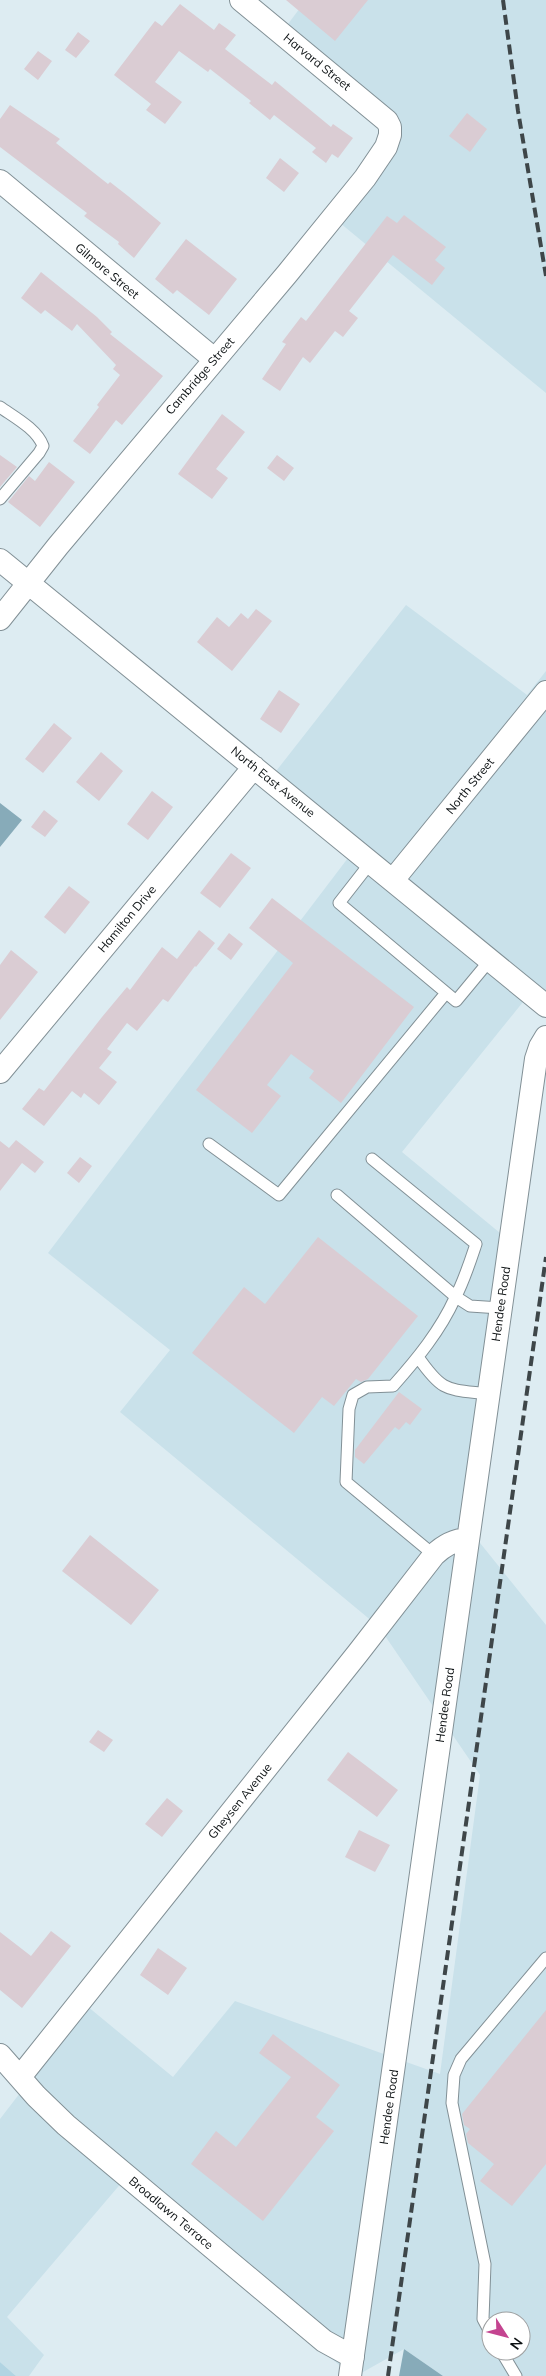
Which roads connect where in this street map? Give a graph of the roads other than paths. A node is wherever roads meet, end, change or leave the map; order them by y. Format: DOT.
graph roads {
  1 [pos="241,0"];
  2 [pos="390,127"];
  3 [pos="0,181"];
  4 [pos="214,359"];
  5 [pos="0,407"];
  6 [pos="0,499"];
  7 [pos="0,560"];
  8 [pos="28,583"];
  9 [pos="0,619"];
  10 [pos="546,692"];
  11 [pos="254,767"];
  12 [pos="371,862"];
  13 [pos="393,880"];
  14 [pos="490,960"];
  15 [pos="446,993"];
  16 [pos="546,1006"];
  17 [pos="546,1037"];
  18 [pos="0,1072"];
  19 [pos="209,1144"];
  20 [pos="372,1159"];
  21 [pos="337,1195"];
  22 [pos="456,1297"];
  23 [pos="500,1308"];
  24 [pos="418,1357"];
  25 [pos="488,1394"];
  26 [pos="468,1539"];
  27 [pos="434,1555"];
  28 [pos="546,1958"];
  29 [pos="0,2054"];
  30 [pos="20,2076"];
  31 [pos="483,2311"];
  32 [pos="507,2361"];
  33 [pos="352,2367"];
  34 [pos="516,2376"];
  1 -- 2 [label="street, Harvard Street"];
  2 -- 4 [label="street, Cambridge Street"];
  3 -- 4 [label="street, Gilmore Street"];
  4 -- 8 [label="street, Cambridge Street"];
  5 -- 6 [label="lane"];
  7 -- 8 [label="street, North East Avenue"];
  8 -- 9 [label="street, Cambridge Street"];
  8 -- 11 [label="street, North East Avenue"];
  10 -- 13 [label="street, North Street"];
  11 -- 12 [label="street, North East Avenue"];
  11 -- 18 [label="street, Hamilton Drive"];
  12 -- 13 [label="street, North East Avenue"];
  12 -- 15 [label="lane"];
  13 -- 14 [label="street, North East Avenue"];
  14 -- 15 [label="lane"];
  14 -- 16 [label="street, North East Avenue"];
  15 -- 19 [label="lane"];
  17 -- 23 [label="street, Hendee Road"];
  20 -- 22 [label="lane"];
  21 -- 22 [label="lane"];
  22 -- 23 [label="lane"];
  22 -- 24 [label="lane"];
  23 -- 25 [label="street, Hendee Road"];
  24 -- 25 [label="lane"];
  24 -- 27 [label="lane"];
  25 -- 26 [label="street, Hendee Road"];
  26 -- 27 [label="street, Gheysen Avenue"];
  26 -- 33 [label="street, Hendee Road"];
  27 -- 30 [label="street, Gheysen Avenue"];
  28 -- 31 [label="lane"];
  29 -- 30 [label="street, Broadlawn Terrace"];
  30 -- 33 [label="street, Broadlawn Terrace"];
  32 -- 34 [label="lane"];
}
